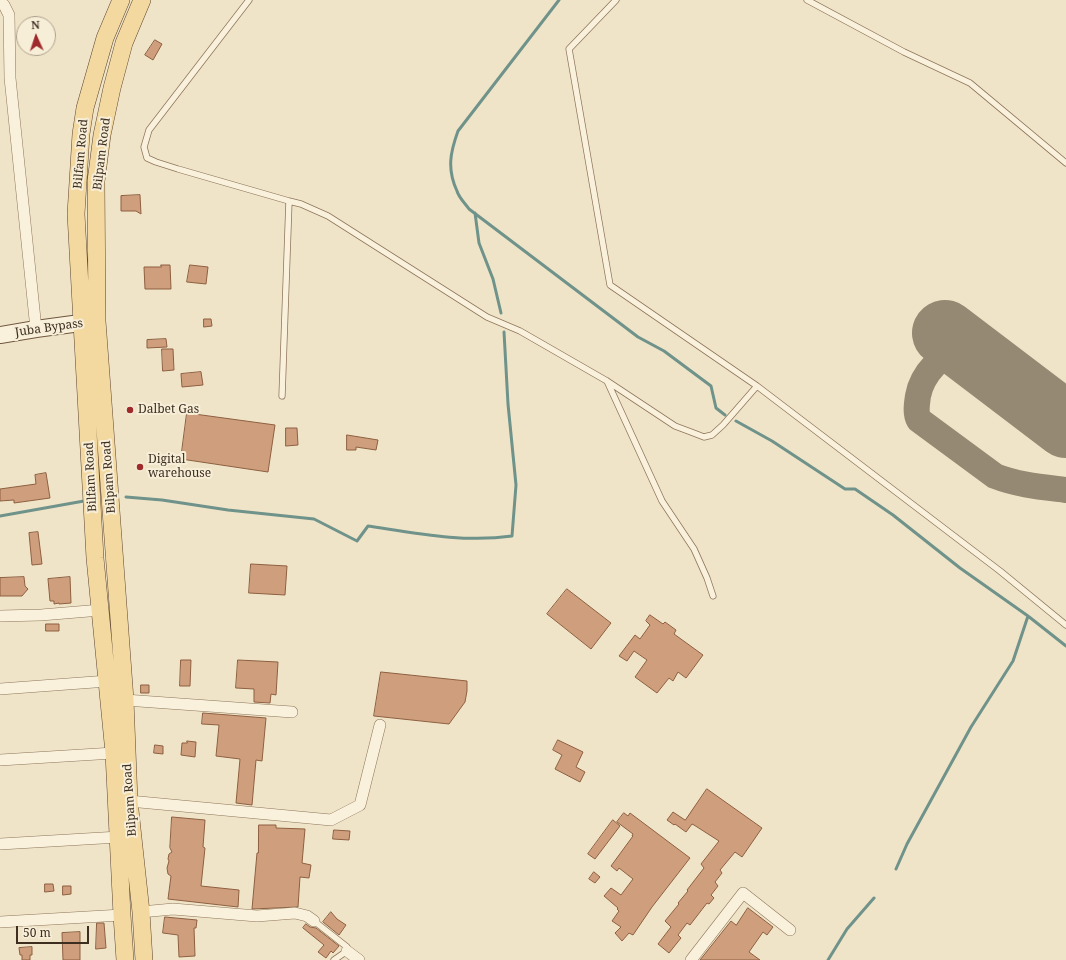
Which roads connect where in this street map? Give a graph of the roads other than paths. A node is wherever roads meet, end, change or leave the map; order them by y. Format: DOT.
graph roads {
  1 [pos="121,0"];
  2 [pos="142,0"];
  3 [pos="249,0"];
  4 [pos="616,0"];
  5 [pos="806,0"];
  6 [pos="0,2"];
  7 [pos="1066,163"];
  8 [pos="289,201"];
  9 [pos="97,320"];
  10 [pos="36,329"];
  11 [pos="0,335"];
  12 [pos="607,380"];
  13 [pos="757,386"];
  14 [pos="282,396"];
  15 [pos="713,596"];
  16 [pos="101,610"];
  17 [pos="0,616"];
  18 [pos="1066,625"];
  19 [pos="108,681"];
  20 [pos="0,689"];
  21 [pos="125,700"];
  22 [pos="292,712"];
  23 [pos="380,725"];
  24 [pos="114,753"];
  25 [pos="0,760"];
  26 [pos="129,801"];
  27 [pos="119,837"];
  28 [pos="0,844"];
  29 [pos="141,912"];
  30 [pos="122,915"];
  31 [pos="314,921"];
  32 [pos="0,922"];
  33 [pos="790,930"];
  34 [pos="347,951"];
  35 [pos="125,960"];
  36 [pos="144,960"];
  37 [pos="334,960"];
  38 [pos="359,960"];
  39 [pos="691,960"];
  1 -- 16 [label="main road, Bilfam Road"];
  2 -- 9 [label="main road, Bilpam Road"];
  3 -- 8 [label="lane"];
  4 -- 13 [label="lane"];
  5 -- 7 [label="lane"];
  6 -- 10 [label="street"];
  8 -- 12 [label="lane"];
  8 -- 14 [label="lane"];
  9 -- 10 [label="main road, Juba Bypass"];
  9 -- 21 [label="main road, Bilpam Road"];
  10 -- 11 [label="main road, Juba Bypass"];
  12 -- 13 [label="lane"];
  12 -- 15 [label="lane"];
  13 -- 18 [label="lane"];
  16 -- 17 [label="street"];
  16 -- 19 [label="main road, Bilfam Road"];
  19 -- 20 [label="street"];
  19 -- 24 [label="main road, Bilfam Road"];
  21 -- 22 [label="street"];
  21 -- 26 [label="main road, Bilpam Road"];
  23 -- 26 [label="street"];
  24 -- 25 [label="street"];
  24 -- 27 [label="main road, Bilfam Road"];
  26 -- 29 [label="main road, Bilpam Road"];
  27 -- 28 [label="street"];
  27 -- 30 [label="main road, Bilfam Road"];
  29 -- 31 [label="street"];
  29 -- 36 [label="main road, Bilpam Road"];
  30 -- 32 [label="street"];
  30 -- 35 [label="main road, Bilfam Road"];
  31 -- 34 [label="lane"];
  33 -- 39 [label="street"];
  34 -- 37 [label="lane"];
  34 -- 38 [label="street"];
}
